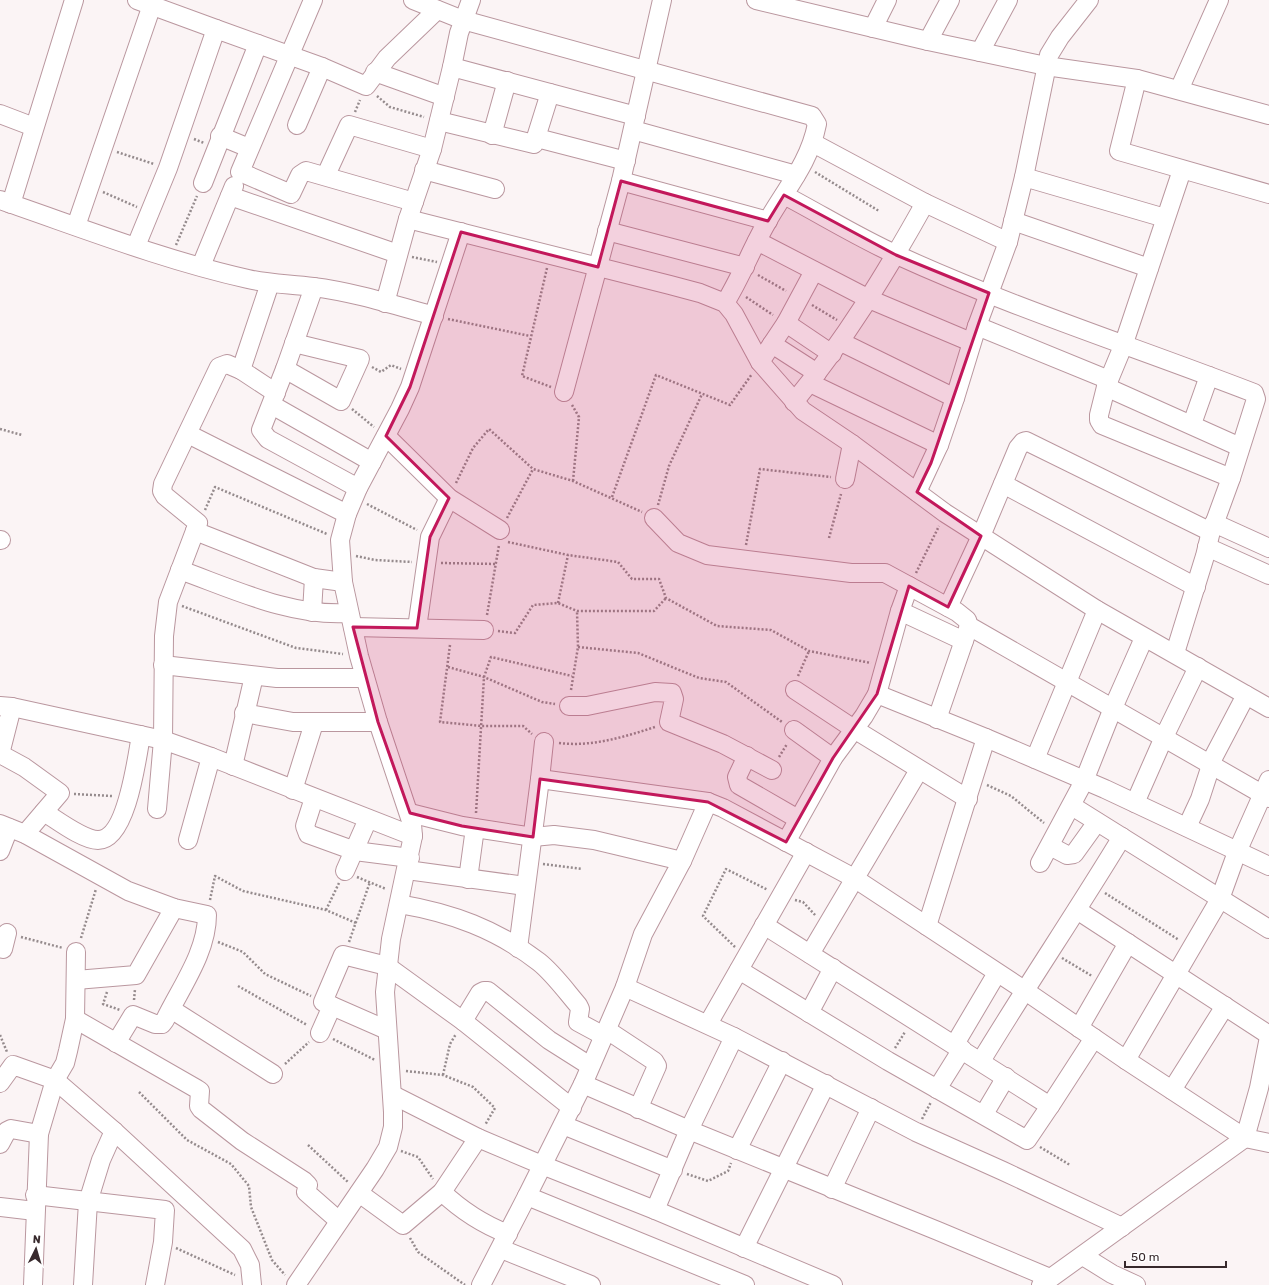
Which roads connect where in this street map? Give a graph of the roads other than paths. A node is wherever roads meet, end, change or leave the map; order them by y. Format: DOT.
graph roads {
  1 [pos="74,0"];
  2 [pos="313,0"];
  3 [pos="413,0"];
  4 [pos="471,0"];
  5 [pos="662,0"];
  6 [pos="887,0"];
  7 [pos="950,0"];
  8 [pos="1008,0"];
  9 [pos="1089,0"];
  10 [pos="1219,0"];
  11 [pos="764,1"];
  12 [pos="145,3"];
  13 [pos="437,10"];
  14 [pos="463,20"];
  15 [pos="873,28"];
  16 [pos="216,29"];
  17 [pos="928,41"];
  18 [pos="258,44"];
  19 [pos="980,52"];
  20 [pos="290,56"];
  21 [pos="1046,66"];
  22 [pos="322,67"];
  23 [pos="452,67"];
  24 [pos="645,71"];
  25 [pos="371,79"];
  26 [pos="1137,79"];
  27 [pos="506,81"];
  28 [pos="1179,90"];
  29 [pos="550,93"];
  30 [pos="445,97"];
  31 [pos="0,114"];
  32 [pos="1269,115"];
  33 [pos="439,121"];
  34 [pos="634,123"];
  35 [pos="297,125"];
  36 [pos="34,127"];
  37 [pos="492,135"];
  38 [pos="537,138"];
  39 [pos="218,141"];
  40 [pos="813,143"];
  41 [pos="250,148"];
  42 [pos="432,149"];
  43 [pos="626,161"];
  44 [pos="424,170"];
  45 [pos="799,170"];
  46 [pos="1182,170"];
  47 [pos="240,172"];
  48 [pos="326,175"];
  49 [pos="1024,177"];
  50 [pos="621,181"];
  51 [pos="203,183"];
  52 [pos="495,189"];
  53 [pos="291,194"];
  54 [pos="1269,194"];
  55 [pos="784,195"];
  56 [pos="230,196"];
  57 [pos="5,202"];
  58 [pos="414,202"];
  59 [pos="925,203"];
  60 [pos="282,214"];
  61 [pos="1165,218"];
  62 [pos="408,219"];
  63 [pos="768,221"];
  64 [pos="1013,221"];
  65 [pos="76,226"];
  66 [pos="607,231"];
  67 [pos="461,232"];
  68 [pos="757,241"];
  69 [pos="1008,242"];
  70 [pos="136,246"];
  71 [pos="398,254"];
  72 [pos="896,255"];
  73 [pos="201,266"];
  74 [pos="744,267"];
  75 [pos="598,268"];
  76 [pos="1149,268"];
  77 [pos="814,271"];
  78 [pos="270,283"];
  79 [pos="314,287"];
  80 [pos="989,293"];
  81 [pos="730,296"];
  82 [pos="869,300"];
  83 [pos="385,302"];
  84 [pos="434,316"];
  85 [pos="786,323"];
  86 [pos="974,334"];
  87 [pos="294,343"];
  88 [pos="772,344"];
  89 [pos="1123,346"];
  90 [pos="837,348"];
  91 [pos="760,362"];
  92 [pos="285,369"];
  93 [pos="242,370"];
  94 [pos="1209,376"];
  95 [pos="814,378"];
  96 [pos="1107,384"];
  97 [pos="564,392"];
  98 [pos="955,398"];
  99 [pos="274,399"];
  100 [pos="794,402"];
  101 [pos="1192,424"];
  102 [pos="188,434"];
  103 [pos="386,436"];
  104 [pos="852,444"];
  105 [pos="939,445"];
  106 [pos="1240,447"];
  107 [pos="372,462"];
  108 [pos="1231,478"];
  109 [pos="845,479"];
  110 [pos="1003,484"];
  111 [pos="356,492"];
  112 [pos="917,492"];
  113 [pos="449,498"];
  114 [pos="347,514"];
  115 [pos="654,518"];
  116 [pos="197,527"];
  117 [pos="1211,534"];
  118 [pos="981,536"];
  119 [pos="502,537"];
  120 [pos="1269,548"];
  121 [pos="180,570"];
  122 [pos="1269,576"];
  123 [pos="314,578"];
  124 [pos="343,582"];
  125 [pos="909,586"];
  126 [pos="1196,588"];
  127 [pos="948,607"];
  128 [pos="900,610"];
  129 [pos="1097,610"];
  130 [pos="312,612"];
  131 [pos="351,620"];
  132 [pos="417,628"];
  133 [pos="484,630"];
  134 [pos="967,634"];
  135 [pos="1144,638"];
  136 [pos="1175,653"];
  137 [pos="163,665"];
  138 [pos="1198,667"];
  139 [pos="254,676"];
  140 [pos="365,678"];
  141 [pos="1068,681"];
  142 [pos="795,690"];
  143 [pos="878,694"];
  144 [pos="1246,695"];
  145 [pos="569,706"];
  146 [pos="6,707"];
  147 [pos="1113,708"];
  148 [pos="1269,708"];
  149 [pos="244,713"];
  150 [pos="937,719"];
  151 [pos="378,722"];
  152 [pos="314,723"];
  153 [pos="854,729"];
  154 [pos="794,730"];
  155 [pos="141,735"];
  156 [pos="1164,737"];
  157 [pos="986,738"];
  158 [pos="163,740"];
  159 [pos="544,742"];
  160 [pos="0,754"];
  161 [pos="747,756"];
  162 [pos="211,757"];
  163 [pos="833,758"];
  164 [pos="1035,759"];
  165 [pos="233,766"];
  166 [pos="1211,766"];
  167 [pos="772,770"];
  168 [pos="919,770"];
  169 [pos="540,779"];
  170 [pos="1084,781"];
  171 [pos="294,790"];
  172 [pos="1267,791"];
  173 [pos="314,798"];
  174 [pos="968,799"];
  175 [pos="708,802"];
  176 [pos="1135,803"];
  177 [pos="1072,806"];
  178 [pos="157,809"];
  179 [pos="44,812"];
  180 [pos="410,813"];
  181 [pos="368,819"];
  182 [pos="798,819"];
  183 [pos="1097,822"];
  184 [pos="1187,827"];
  185 [pos="475,828"];
  186 [pos="11,829"];
  187 [pos="413,836"];
  188 [pos="533,837"];
  189 [pos="1122,837"];
  190 [pos="188,840"];
  191 [pos="1054,840"];
  192 [pos="786,842"];
  193 [pos="0,851"];
  194 [pos="355,851"];
  195 [pos="806,852"];
  196 [pos="1237,852"];
  197 [pos="682,861"];
  198 [pos="1040,863"];
  199 [pos="408,864"];
  200 [pos="1269,866"];
  201 [pos="345,871"];
  202 [pos="854,878"];
  203 [pos="468,880"];
  204 [pos="525,886"];
  205 [pos="1220,899"];
  206 [pos="399,904"];
  207 [pos="174,908"];
  208 [pos="1077,910"];
  209 [pos="764,925"];
  210 [pos="927,926"];
  211 [pos="1269,929"];
  212 [pos="1128,943"];
  213 [pos="518,948"];
  214 [pos="76,952"];
  215 [pos="810,954"];
  216 [pos="742,964"];
  217 [pos="387,966"];
  218 [pos="833,968"];
  219 [pos="997,973"];
  220 [pos="1176,974"];
  221 [pos="76,980"];
  222 [pos="624,987"];
  223 [pos="1024,990"];
  224 [pos="328,1004"];
  225 [pos="1225,1006"];
  226 [pos="171,1009"];
  227 [pos="809,1013"];
  228 [pos="75,1019"];
  229 [pos="463,1021"];
  230 [pos="708,1024"];
  231 [pos="1079,1028"];
  232 [pos="387,1030"];
  233 [pos="320,1033"];
  234 [pos="605,1033"];
  235 [pos="734,1036"];
  236 [pos="1269,1036"];
  237 [pos="1094,1038"];
  238 [pos="116,1043"];
  239 [pos="958,1047"];
  240 [pos="1126,1060"];
  241 [pos="782,1061"];
  242 [pos="981,1061"];
  243 [pos="590,1066"];
  244 [pos="273,1074"];
  245 [pos="1006,1077"];
  246 [pos="56,1080"];
  247 [pos="0,1082"];
  248 [pos="583,1084"];
  249 [pos="826,1084"];
  250 [pos="937,1089"];
  251 [pos="1172,1090"];
  252 [pos="1264,1090"];
  253 [pos="392,1095"];
  254 [pos="1050,1106"];
  255 [pos="572,1108"];
  256 [pos="871,1108"];
  257 [pos="638,1109"];
  258 [pos="984,1114"];
  259 [pos="563,1125"];
  260 [pos="114,1130"];
  261 [pos="689,1130"];
  262 [pos="39,1134"];
  263 [pos="478,1138"];
  264 [pos="1245,1138"];
  265 [pos="1269,1143"];
  266 [pos="0,1144"];
  267 [pos="737,1150"];
  268 [pos="542,1165"];
  269 [pos="673,1170"];
  270 [pos="782,1170"];
  271 [pos="165,1179"];
  272 [pos="832,1189"];
  273 [pos="442,1192"];
  274 [pos="359,1193"];
  275 [pos="527,1196"];
  276 [pos="88,1202"];
  277 [pos="35,1203"];
  278 [pos="0,1207"];
  279 [pos="164,1210"];
  280 [pos="655,1210"];
  281 [pos="340,1221"];
  282 [pos="1122,1227"];
  283 [pos="504,1241"];
  284 [pos="744,1248"];
  285 [pos="1083,1256"];
  286 [pos="293,1282"];
  287 [pos="1045,1282"];
  288 [pos="736,1283"];
  289 [pos="252,1284"];
  290 [pos="33,1285"];
  291 [pos="83,1285"];
  292 [pos="155,1285"];
  293 [pos="481,1285"];
  294 [pos="591,1285"];
  295 [pos="833,1285"];
  296 [pos="1136,1285"];
  1 -- 36 [label="street"];
  2 -- 20 [label="street"];
  3 -- 13 [label="street"];
  4 -- 14 [label="street"];
  5 -- 24 [label="street"];
  6 -- 15 [label="street"];
  7 -- 17 [label="street"];
  8 -- 19 [label="street"];
  9 -- 21 [label="street"];
  10 -- 28 [label="street"];
  11 -- 15 [label="street"];
  12 -- 16 [label="street"];
  12 -- 65 [label="street"];
  13 -- 14 [label="street"];
  13 -- 25 [label="street"];
  14 -- 23 [label="street"];
  14 -- 24 [label="street"];
  15 -- 17 [label="street"];
  16 -- 18 [label="street"];
  16 -- 70 [label="street"];
  17 -- 19 [label="street"];
  18 -- 20 [label="street"];
  18 -- 39 [label="street"];
  19 -- 21 [label="street"];
  20 -- 22 [label="street"];
  20 -- 41 [label="street"];
  21 -- 26 [label="street"];
  21 -- 49 [label="street"];
  22 -- 25 [label="street"];
  22 -- 35 [label="street"];
  23 -- 27 [label="street"];
  23 -- 30 [label="street"];
  24 -- 34 [label="street"];
  24 -- 40 [label="street"];
  25 -- 30 [label="street"];
  26 -- 28 [label="street"];
  26 -- 46 [label="street"];
  27 -- 29 [label="street"];
  27 -- 37 [label="street"];
  28 -- 32 [label="street"];
  29 -- 34 [label="street"];
  29 -- 38 [label="street"];
  30 -- 33 [label="street"];
  31 -- 36 [label="street"];
  33 -- 37 [label="street"];
  33 -- 42 [label="street"];
  34 -- 43 [label="street"];
  34 -- 45 [label="street"];
  36 -- 57 [label="street"];
  37 -- 38 [label="street"];
  38 -- 43 [label="street"];
  39 -- 41 [label="street"];
  39 -- 51 [label="street"];
  40 -- 45 [label="street"];
  40 -- 59 [label="street"];
  41 -- 47 [label="street"];
  42 -- 44 [label="street"];
  42 -- 48 [label="street"];
  43 -- 50 [label="street"];
  44 -- 52 [label="street"];
  44 -- 58 [label="street"];
  45 -- 55 [label="street"];
  46 -- 54 [label="street"];
  46 -- 61 [label="street"];
  47 -- 53 [label="street"];
  47 -- 56 [label="street"];
  48 -- 53 [label="street"];
  48 -- 58 [label="street"];
  49 -- 61 [label="street"];
  49 -- 64 [label="street"];
  50 -- 63 [label="street"];
  50 -- 66 [label="street"];
  53 -- 60 [label="street"];
  55 -- 63 [label="street"];
  55 -- 72 [label="street"];
  56 -- 60 [label="street"];
  56 -- 73 [label="street"];
  57 -- 65 [label="street"];
  58 -- 62 [label="street"];
  59 -- 69 [label="street"];
  59 -- 72 [label="street"];
  60 -- 71 [label="street"];
  61 -- 76 [label="street"];
  62 -- 67 [label="street"];
  62 -- 71 [label="street"];
  63 -- 68 [label="street"];
  64 -- 69 [label="street"];
  64 -- 76 [label="street"];
  65 -- 70 [label="street"];
  66 -- 74 [label="street"];
  66 -- 75 [label="street"];
  67 -- 75 [label="street"];
  67 -- 84 [label="street"];
  68 -- 74 [label="street"];
  68 -- 77 [label="street"];
  69 -- 80 [label="street"];
  70 -- 73 [label="street"];
  71 -- 83 [label="street"];
  72 -- 80 [label="street"];
  72 -- 82 [label="street"];
  73 -- 78 [label="street"];
  74 -- 81 [label="street"];
  75 -- 81 [label="street"];
  75 -- 97 [label="street"];
  76 -- 89 [label="street"];
  77 -- 82 [label="street"];
  77 -- 85 [label="street"];
  78 -- 79 [label="street"];
  78 -- 93 [label="street"];
  79 -- 83 [label="street"];
  79 -- 87 [label="street"];
  80 -- 86 [label="street"];
  80 -- 89 [label="street"];
  81 -- 91 [label="street"];
  82 -- 86 [label="street"];
  82 -- 90 [label="street"];
  83 -- 84 [label="street"];
  84 -- 103 [label="street"];
  85 -- 88 [label="street"];
  85 -- 90 [label="street"];
  86 -- 96 [label="street"];
  86 -- 98 [label="street"];
  87 -- 92 [label="street"];
  87 -- 92 [label="street"];
  88 -- 91 [label="street"];
  88 -- 95 [label="street"];
  89 -- 94 [label="street"];
  89 -- 96 [label="street"];
  90 -- 95 [label="street"];
  90 -- 98 [label="street"];
  91 -- 100 [label="street"];
  92 -- 99 [label="street"];
  93 -- 99 [label="street"];
  93 -- 102 [label="street"];
  94 -- 101 [label="street"];
  94 -- 106 [label="street"];
  95 -- 100 [label="street"];
  95 -- 105 [label="street"];
  96 -- 101 [label="street"];
  96 -- 108 [label="street"];
  98 -- 105 [label="street"];
  99 -- 107 [label="street"];
  99 -- 111 [label="street"];
  100 -- 104 [label="street"];
  101 -- 106 [label="street"];
  102 -- 114 [label="street"];
  102 -- 116 [label="street"];
  103 -- 107 [label="street"];
  103 -- 113 [label="street"];
  104 -- 109 [label="street"];
  104 -- 112 [label="street"];
  105 -- 112 [label="street"];
  106 -- 108 [label="street"];
  107 -- 111 [label="street"];
  108 -- 117 [label="street"];
  110 -- 117 [label="street"];
  110 -- 118 [label="street"];
  110 -- 126 [label="street"];
  111 -- 114 [label="street"];
  112 -- 118 [label="street"];
  113 -- 119 [label="street"];
  113 -- 132 [label="street"];
  114 -- 124 [label="street"];
  115 -- 125 [label="street"];
  116 -- 121 [label="street"];
  116 -- 123 [label="street"];
  117 -- 120 [label="street"];
  117 -- 122 [label="street"];
  117 -- 126 [label="street"];
  118 -- 127 [label="street"];
  118 -- 129 [label="street"];
  121 -- 130 [label="street"];
  121 -- 137 [label="street"];
  123 -- 124 [label="street"];
  123 -- 130 [label="street"];
  124 -- 131 [label="street"];
  125 -- 127 [label="street"];
  125 -- 128 [label="street"];
  126 -- 136 [label="street"];
  127 -- 134 [label="street"];
  128 -- 134 [label="street"];
  128 -- 143 [label="street"];
  129 -- 135 [label="street"];
  129 -- 141 [label="street"];
  130 -- 131 [label="street"];
  131 -- 132 [label="street"];
  131 -- 140 [label="street"];
  132 -- 133 [label="street"];
  134 -- 141 [label="street"];
  134 -- 150 [label="street"];
  135 -- 136 [label="street"];
  135 -- 147 [label="street"];
  136 -- 138 [label="street"];
  137 -- 139 [label="street"];
  137 -- 158 [label="street"];
  138 -- 144 [label="street"];
  138 -- 156 [label="street"];
  139 -- 140 [label="street"];
  139 -- 149 [label="street"];
  140 -- 151 [label="street"];
  141 -- 147 [label="street"];
  141 -- 164 [label="street"];
  142 -- 153 [label="street"];
  143 -- 150 [label="street"];
  143 -- 153 [label="street"];
  144 -- 148 [label="street"];
  144 -- 166 [label="street"];
  145 -- 161 [label="street"];
  146 -- 155 [label="street"];
  146 -- 160 [label="street"];
  147 -- 156 [label="street"];
  147 -- 170 [label="street"];
  149 -- 152 [label="street"];
  149 -- 165 [label="street"];
  150 -- 157 [label="street"];
  151 -- 152 [label="street"];
  151 -- 180 [label="street"];
  152 -- 171 [label="street"];
  153 -- 163 [label="street"];
  153 -- 168 [label="street"];
  154 -- 163 [label="street"];
  155 -- 158 [label="street"];
  155 -- 179 [label="street"];
  156 -- 166 [label="street"];
  156 -- 176 [label="street"];
  157 -- 164 [label="street"];
  157 -- 174 [label="street"];
  158 -- 162 [label="street"];
  158 -- 178 [label="street"];
  159 -- 169 [label="street"];
  160 -- 179 [label="street"];
  161 -- 167 [label="street"];
  161 -- 182 [label="street"];
  162 -- 165 [label="street"];
  162 -- 190 [label="street"];
  163 -- 182 [label="street"];
  164 -- 170 [label="street"];
  165 -- 171 [label="street"];
  166 -- 172 [label="street"];
  166 -- 184 [label="street"];
  168 -- 174 [label="street"];
  168 -- 202 [label="street"];
  169 -- 175 [label="street"];
  169 -- 188 [label="street"];
  170 -- 176 [label="street"];
  170 -- 177 [label="street"];
  171 -- 173 [label="street"];
  172 -- 196 [label="street"];
  173 -- 181 [label="street"];
  173 -- 194 [label="street"];
  174 -- 210 [label="street"];
  175 -- 192 [label="street"];
  175 -- 197 [label="street"];
  176 -- 184 [label="street"];
  177 -- 183 [label="street"];
  177 -- 191 [label="street"];
  179 -- 186 [label="street"];
  180 -- 185 [label="street"];
  180 -- 187 [label="street"];
  181 -- 187 [label="street"];
  181 -- 194 [label="street"];
  182 -- 192 [label="street"];
  183 -- 189 [label="street"];
  183 -- 191 [label="street"];
  184 -- 196 [label="street"];
  185 -- 188 [label="street"];
  185 -- 203 [label="street"];
  186 -- 193 [label="street"];
  186 -- 207 [label="street"];
  187 -- 199 [label="street"];
  188 -- 197 [label="street"];
  188 -- 204 [label="street"];
  189 -- 205 [label="street"];
  189 -- 208 [label="street"];
  191 -- 198 [label="street"];
  192 -- 195 [label="street"];
  194 -- 199 [label="street"];
  194 -- 201 [label="street"];
  195 -- 202 [label="street"];
  195 -- 209 [label="street"];
  196 -- 200 [label="street"];
  196 -- 205 [label="street"];
  197 -- 222 [label="street"];
  199 -- 203 [label="street"];
  199 -- 206 [label="street"];
  202 -- 210 [label="street"];
  202 -- 215 [label="street"];
  203 -- 204 [label="street"];
  204 -- 213 [label="street"];
  205 -- 211 [label="street"];
  205 -- 220 [label="street"];
  206 -- 213 [label="street"];
  206 -- 217 [label="street"];
  207 -- 221 [label="street"];
  207 -- 226 [label="street"];
  208 -- 212 [label="street"];
  208 -- 223 [label="street"];
  209 -- 215 [label="street"];
  209 -- 216 [label="street"];
  210 -- 219 [label="street"];
  212 -- 220 [label="street"];
  212 -- 231 [label="street"];
  213 -- 234 [label="street"];
  214 -- 221 [label="street"];
  215 -- 218 [label="street"];
  216 -- 227 [label="street"];
  216 -- 230 [label="street"];
  217 -- 224 [label="street"];
  217 -- 229 [label="street"];
  217 -- 232 [label="street"];
  218 -- 227 [label="street"];
  218 -- 239 [label="street"];
  219 -- 223 [label="street"];
  219 -- 239 [label="street"];
  220 -- 225 [label="street"];
  220 -- 240 [label="street"];
  221 -- 228 [label="street"];
  222 -- 230 [label="street"];
  222 -- 234 [label="street"];
  223 -- 231 [label="street"];
  223 -- 242 [label="street"];
  224 -- 232 [label="street"];
  224 -- 233 [label="street"];
  225 -- 236 [label="street"];
  225 -- 251 [label="street"];
  226 -- 238 [label="street"];
  226 -- 244 [label="street"];
  227 -- 250 [label="street"];
  228 -- 238 [label="street"];
  228 -- 246 [label="street"];
  229 -- 243 [label="street"];
  229 -- 255 [label="street"];
  230 -- 235 [label="street"];
  231 -- 237 [label="street"];
  232 -- 253 [label="street"];
  234 -- 243 [label="street"];
  234 -- 257 [label="street"];
  235 -- 241 [label="street"];
  235 -- 261 [label="street"];
  236 -- 252 [label="street"];
  237 -- 240 [label="street"];
  237 -- 254 [label="street"];
  238 -- 281 [label="street"];
  239 -- 242 [label="street"];
  239 -- 250 [label="street"];
  240 -- 251 [label="street"];
  241 -- 249 [label="street"];
  241 -- 267 [label="street"];
  242 -- 245 [label="street"];
  243 -- 248 [label="street"];
  245 -- 254 [label="street"];
  245 -- 258 [label="street"];
  246 -- 247 [label="street"];
  246 -- 260 [label="street"];
  246 -- 262 [label="street"];
  248 -- 255 [label="street"];
  248 -- 257 [label="street"];
  249 -- 256 [label="street"];
  249 -- 270 [label="street"];
  250 -- 258 [label="street"];
  251 -- 264 [label="street"];
  252 -- 264 [label="street"];
  253 -- 263 [label="street"];
  253 -- 274 [label="street"];
  254 -- 258 [label="street"];
  255 -- 259 [label="street"];
  256 -- 272 [label="street"];
  256 -- 282 [label="street"];
  257 -- 261 [label="street"];
  259 -- 268 [label="street"];
  259 -- 269 [label="street"];
  260 -- 271 [label="street"];
  260 -- 276 [label="street"];
  261 -- 267 [label="street"];
  261 -- 269 [label="street"];
  262 -- 266 [label="street"];
  262 -- 277 [label="street"];
  263 -- 268 [label="street"];
  263 -- 273 [label="street"];
  264 -- 265 [label="street"];
  264 -- 282 [label="street"];
  267 -- 270 [label="street"];
  268 -- 275 [label="street"];
  268 -- 280 [label="street"];
  269 -- 280 [label="street"];
  270 -- 272 [label="street"];
  270 -- 284 [label="street"];
  271 -- 279 [label="street"];
  271 -- 289 [label="street"];
  272 -- 287 [label="street"];
  273 -- 274 [label="street"];
  273 -- 283 [label="street"];
  274 -- 281 [label="street"];
  275 -- 283 [label="street"];
  275 -- 288 [label="street"];
  276 -- 277 [label="street"];
  276 -- 279 [label="street"];
  276 -- 291 [label="street"];
  277 -- 278 [label="street"];
  277 -- 290 [label="street"];
  279 -- 292 [label="street"];
  280 -- 284 [label="street"];
  281 -- 286 [label="street"];
  282 -- 285 [label="street"];
  283 -- 293 [label="street"];
  283 -- 294 [label="street"];
  284 -- 295 [label="street"];
  285 -- 287 [label="street"];
  285 -- 296 [label="street"];
}
